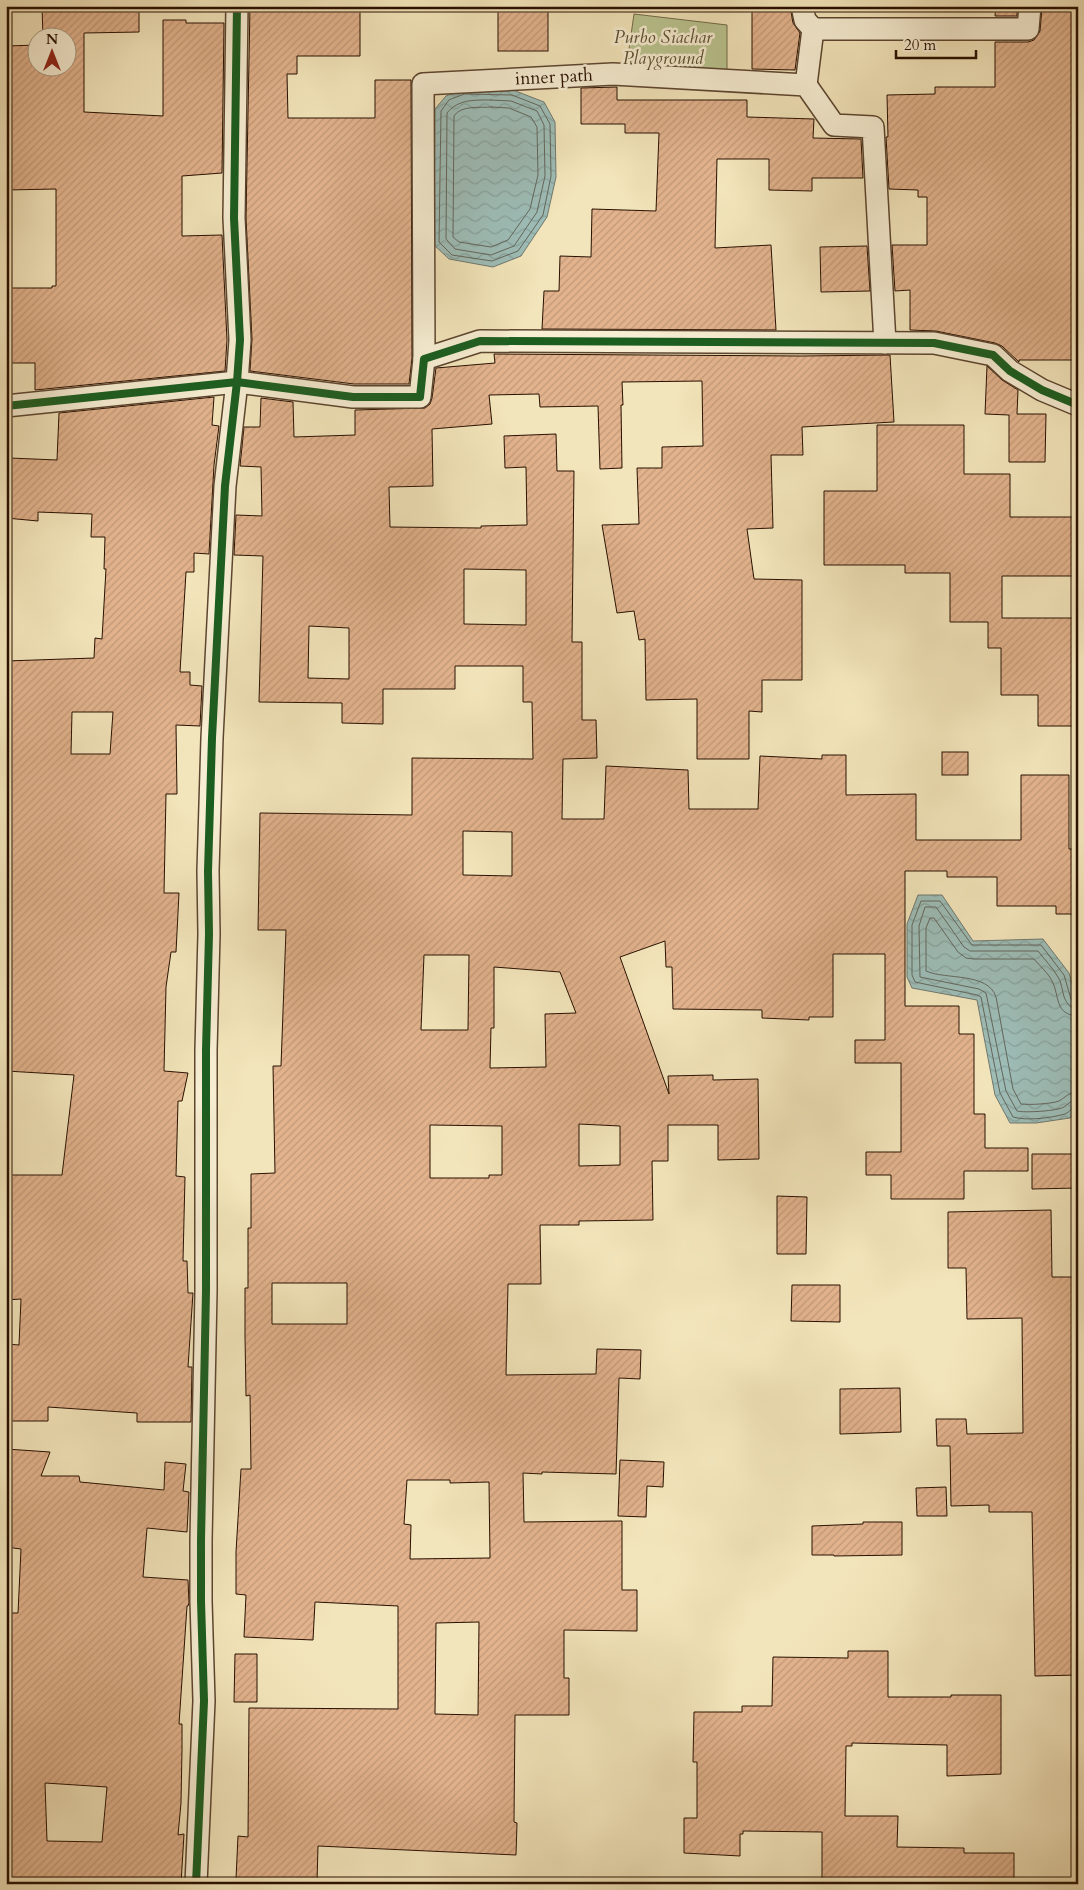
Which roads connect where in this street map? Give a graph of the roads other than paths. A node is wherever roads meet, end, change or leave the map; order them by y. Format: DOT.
graph roads {
  1 [pos="237,6"];
  2 [pos="802,6"];
  3 [pos="1030,6"];
  4 [pos="813,29"];
  5 [pos="806,84"];
  6 [pos="885,343"];
  7 [pos="424,360"];
  8 [pos="237,382"];
  9 [pos="1078,404"];
  10 [pos="6,406"];
  11 [pos="196,1884"];
  1 -- 8 [label="street"];
  2 -- 4 [label="street"];
  3 -- 4 [label="street"];
  4 -- 5 [label="street"];
  5 -- 6 [label="street"];
  5 -- 7 [label="street, inner path"];
  6 -- 7 [label="street"];
  6 -- 9 [label="street"];
  7 -- 8 [label="street"];
  8 -- 10 [label="street"];
  8 -- 11 [label="street"];
}
